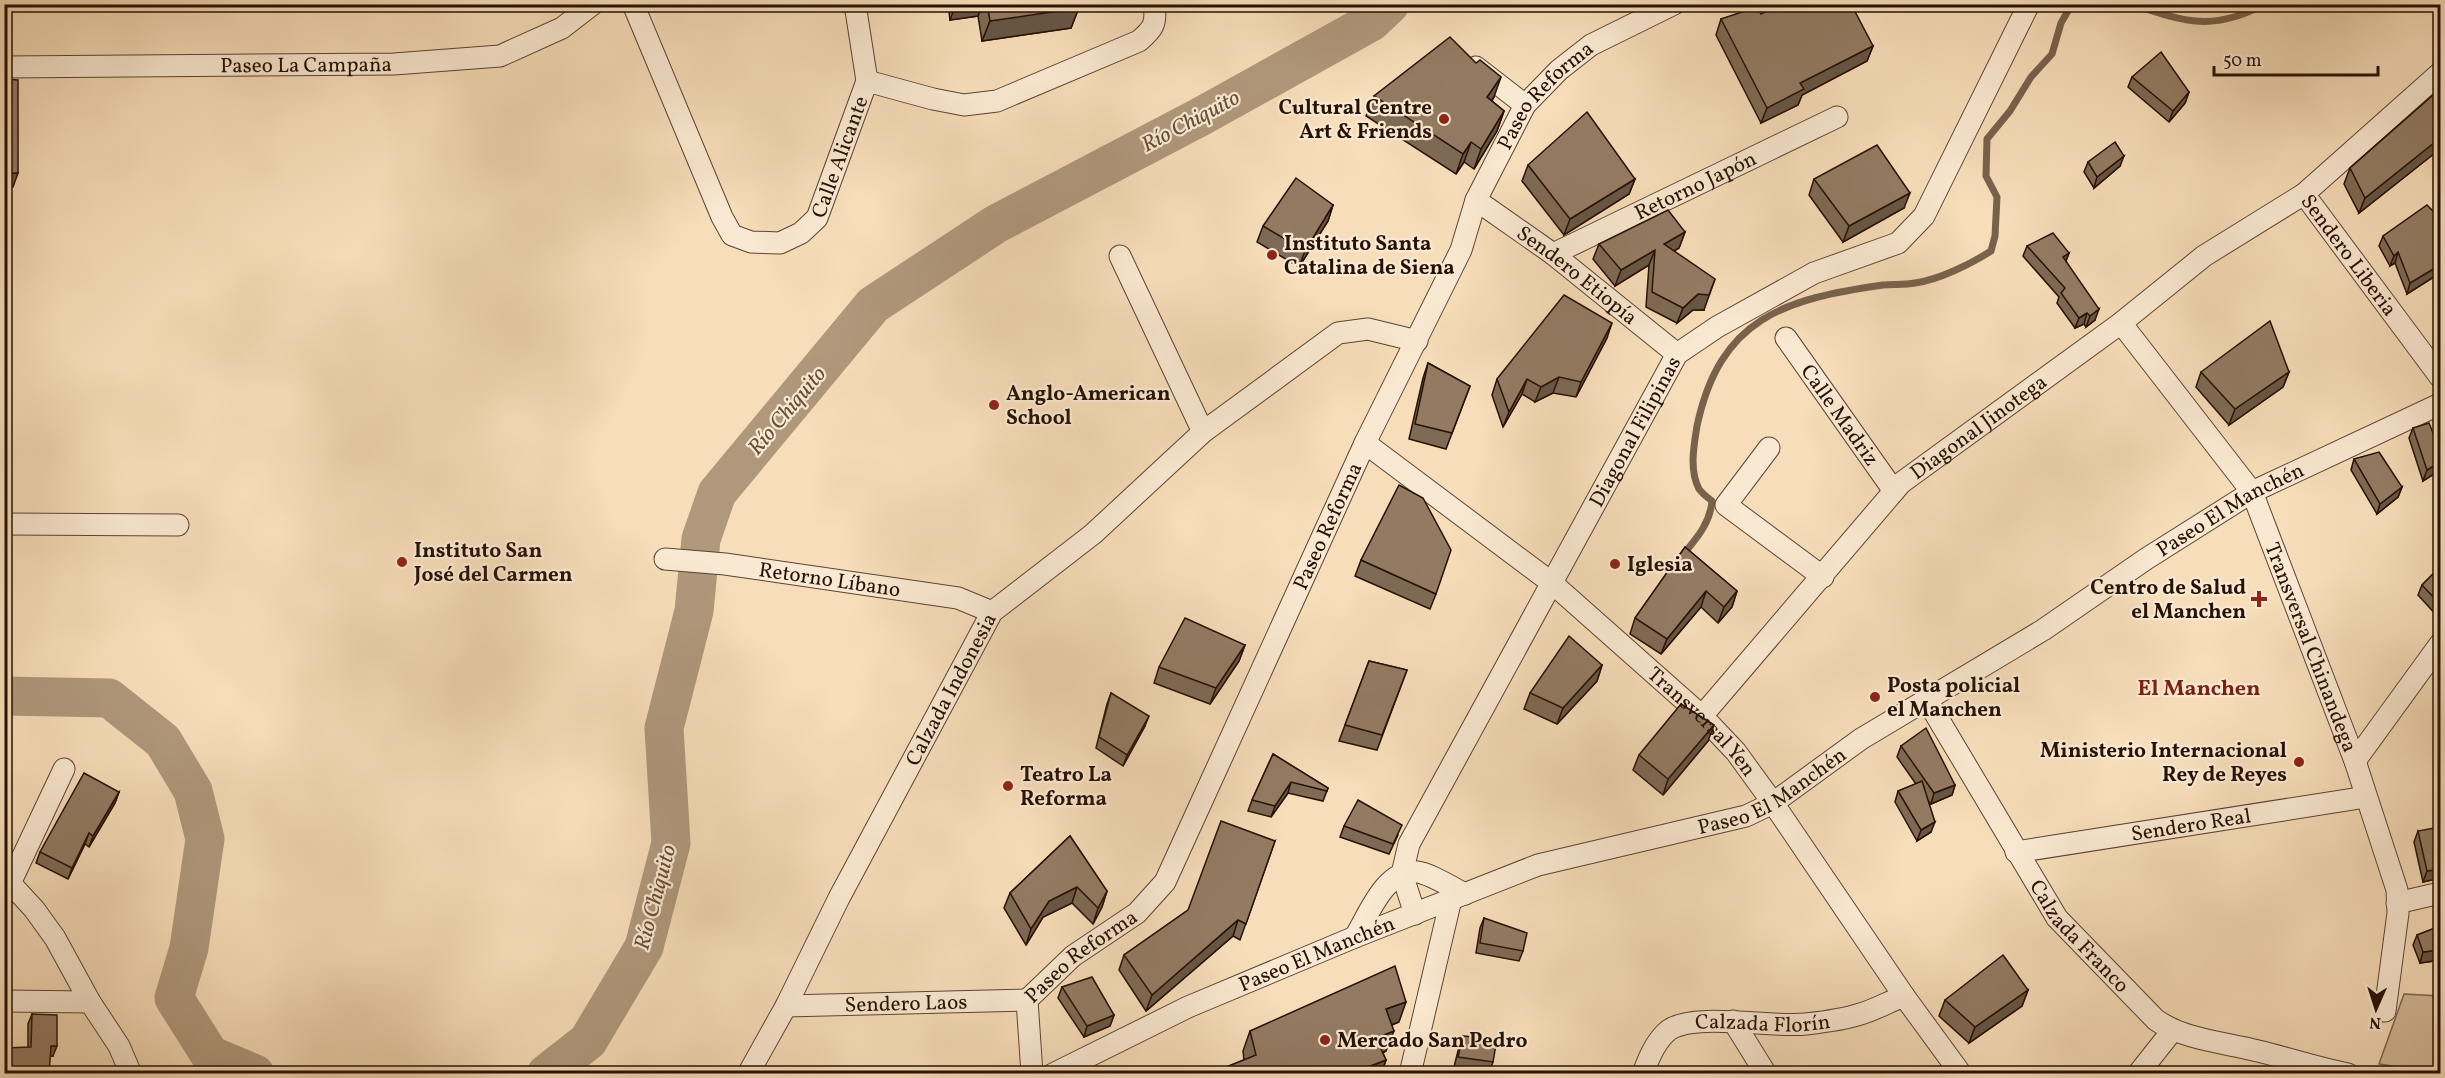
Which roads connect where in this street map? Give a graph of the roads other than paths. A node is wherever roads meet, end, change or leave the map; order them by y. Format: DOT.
graph roads {
  1 [pos="593,4"];
  2 [pos="633,4"];
  3 [pos="855,4"];
  4 [pos="1154,4"];
  5 [pos="1674,4"];
  6 [pos="2029,4"];
  7 [pos="1462,56"];
  8 [pos="4,67"];
  9 [pos="2440,73"];
  10 [pos="867,81"];
  11 [pos="1525,105"];
  12 [pos="1837,117"];
  13 [pos="2304,194"];
  14 [pos="1476,201"];
  15 [pos="1553,254"];
  16 [pos="1120,256"];
  17 [pos="2121,323"];
  18 [pos="1786,338"];
  19 [pos="1417,341"];
  20 [pos="1677,354"];
  21 [pos="2440,376"];
  22 [pos="2440,404"];
  23 [pos="1203,432"];
  24 [pos="1365,443"];
  25 [pos="1769,448"];
  26 [pos="1894,491"];
  27 [pos="2252,492"];
  28 [pos="4,524"];
  29 [pos="178,525"];
  30 [pos="665,559"];
  31 [pos="1823,577"];
  32 [pos="1552,583"];
  33 [pos="992,612"];
  34 [pos="2440,644"];
  35 [pos="1927,700"];
  36 [pos="1702,716"];
  37 [pos="2355,761"];
  38 [pos="64,769"];
  39 [pos="2366,797"];
  40 [pos="1773,803"];
  41 [pos="2016,852"];
  42 [pos="1402,874"];
  43 [pos="8,890"];
  44 [pos="2440,893"];
  45 [pos="1458,896"];
  46 [pos="2397,903"];
  47 [pos="1415,914"];
  48 [pos="1355,937"];
  49 [pos="1904,996"];
  50 [pos="1027,1000"];
  51 [pos="4,1001"];
  52 [pos="90,1002"];
  53 [pos="786,1006"];
  54 [pos="2385,1011"];
  55 [pos="1733,1022"];
  56 [pos="2172,1031"];
  57 [pos="2313,1071"];
  58 [pos="131,1074"];
  59 [pos="748,1074"];
  60 [pos="1032,1074"];
  61 [pos="1053,1074"];
  62 [pos="1410,1074"];
  63 [pos="1643,1074"];
  64 [pos="1766,1074"];
  65 [pos="1961,1074"];
  66 [pos="2138,1074"];
  67 [pos="2348,1074"];
  1 -- 8 [label="street, Paseo La Campaña"];
  2 -- 10 [label="street, Calle Alicante"];
  3 -- 10 [label="street"];
  4 -- 10 [label="street, Calle Alicante"];
  5 -- 11 [label="street, Paseo Reforma"];
  6 -- 20 [label="street, Diagonal Filipinas"];
  7 -- 11 [label="street"];
  9 -- 13 [label="street, Sendero Liberia"];
  11 -- 14 [label="street, Paseo Reforma"];
  12 -- 15 [label="street, Retorno Japón"];
  13 -- 17 [label="street, Diagonal Jinotega"];
  13 -- 21 [label="street, Sendero Liberia"];
  14 -- 15 [label="street, Sendero Etiopía"];
  14 -- 19 [label="street, Paseo Reforma"];
  15 -- 20 [label="street, Sendero Etiopía"];
  16 -- 23 [label="street"];
  17 -- 26 [label="street, Diagonal Jinotega"];
  17 -- 27 [label="street, Transversal Chinandega"];
  18 -- 26 [label="street, Calle Madriz"];
  19 -- 23 [label="street, Calzada Indonesia"];
  19 -- 24 [label="street, Paseo Reforma"];
  20 -- 32 [label="street, Diagonal Filipinas"];
  22 -- 27 [label="street, Paseo El Manchén"];
  23 -- 33 [label="street, Calzada Indonesia"];
  24 -- 32 [label="street, Transversal Yen"];
  24 -- 50 [label="street, Paseo Reforma"];
  25 -- 31 [label="street"];
  26 -- 31 [label="street, Diagonal Jinotega"];
  27 -- 35 [label="street, Paseo El Manchén"];
  27 -- 37 [label="street, Transversal Chinandega"];
  28 -- 29 [label="street"];
  30 -- 33 [label="street, Retorno Líbano"];
  31 -- 36 [label="street, Diagonal Jinotega"];
  32 -- 36 [label="street, Transversal Yen"];
  32 -- 42 [label="street, Diagonal Filipinas"];
  33 -- 53 [label="street, Calzada Indonesia"];
  34 -- 37 [label="street"];
  35 -- 40 [label="street, Paseo El Manchén"];
  35 -- 41 [label="street, Calzada Franco"];
  36 -- 40 [label="street, Transversal Yen"];
  37 -- 39 [label="street, Transversal Chinandega"];
  38 -- 43 [label="street"];
  39 -- 41 [label="street, Sendero Real"];
  39 -- 46 [label="street, Transversal Chinandega"];
  40 -- 45 [label="street, Paseo El Manchén"];
  40 -- 49 [label="street, Transversal Yen"];
  41 -- 56 [label="street, Calzada Franco"];
  42 -- 45 [label="street"];
  42 -- 47 [label="street"];
  42 -- 48 [label="street"];
  43 -- 52 [label="street"];
  44 -- 46 [label="street"];
  45 -- 47 [label="street, Paseo El Manchén"];
  45 -- 62 [label="street"];
  46 -- 54 [label="street, Transversal Chinandega"];
  47 -- 48 [label="street, Paseo El Manchén"];
  48 -- 61 [label="street, Paseo El Manchén"];
  49 -- 55 [label="street, Calzada Florín"];
  49 -- 65 [label="street, Transversal Yen"];
  50 -- 53 [label="street, Sendero Laos"];
  50 -- 60 [label="street, Paseo Reforma"];
  51 -- 52 [label="street"];
  52 -- 58 [label="street"];
  53 -- 59 [label="street, Calzada Indonesia"];
  55 -- 63 [label="street, Calzada Florín"];
  55 -- 64 [label="street"];
  56 -- 57 [label="street, Calzada Franco"];
  56 -- 66 [label="street"];
  57 -- 67 [label="street, Calzada Franco"];
}
